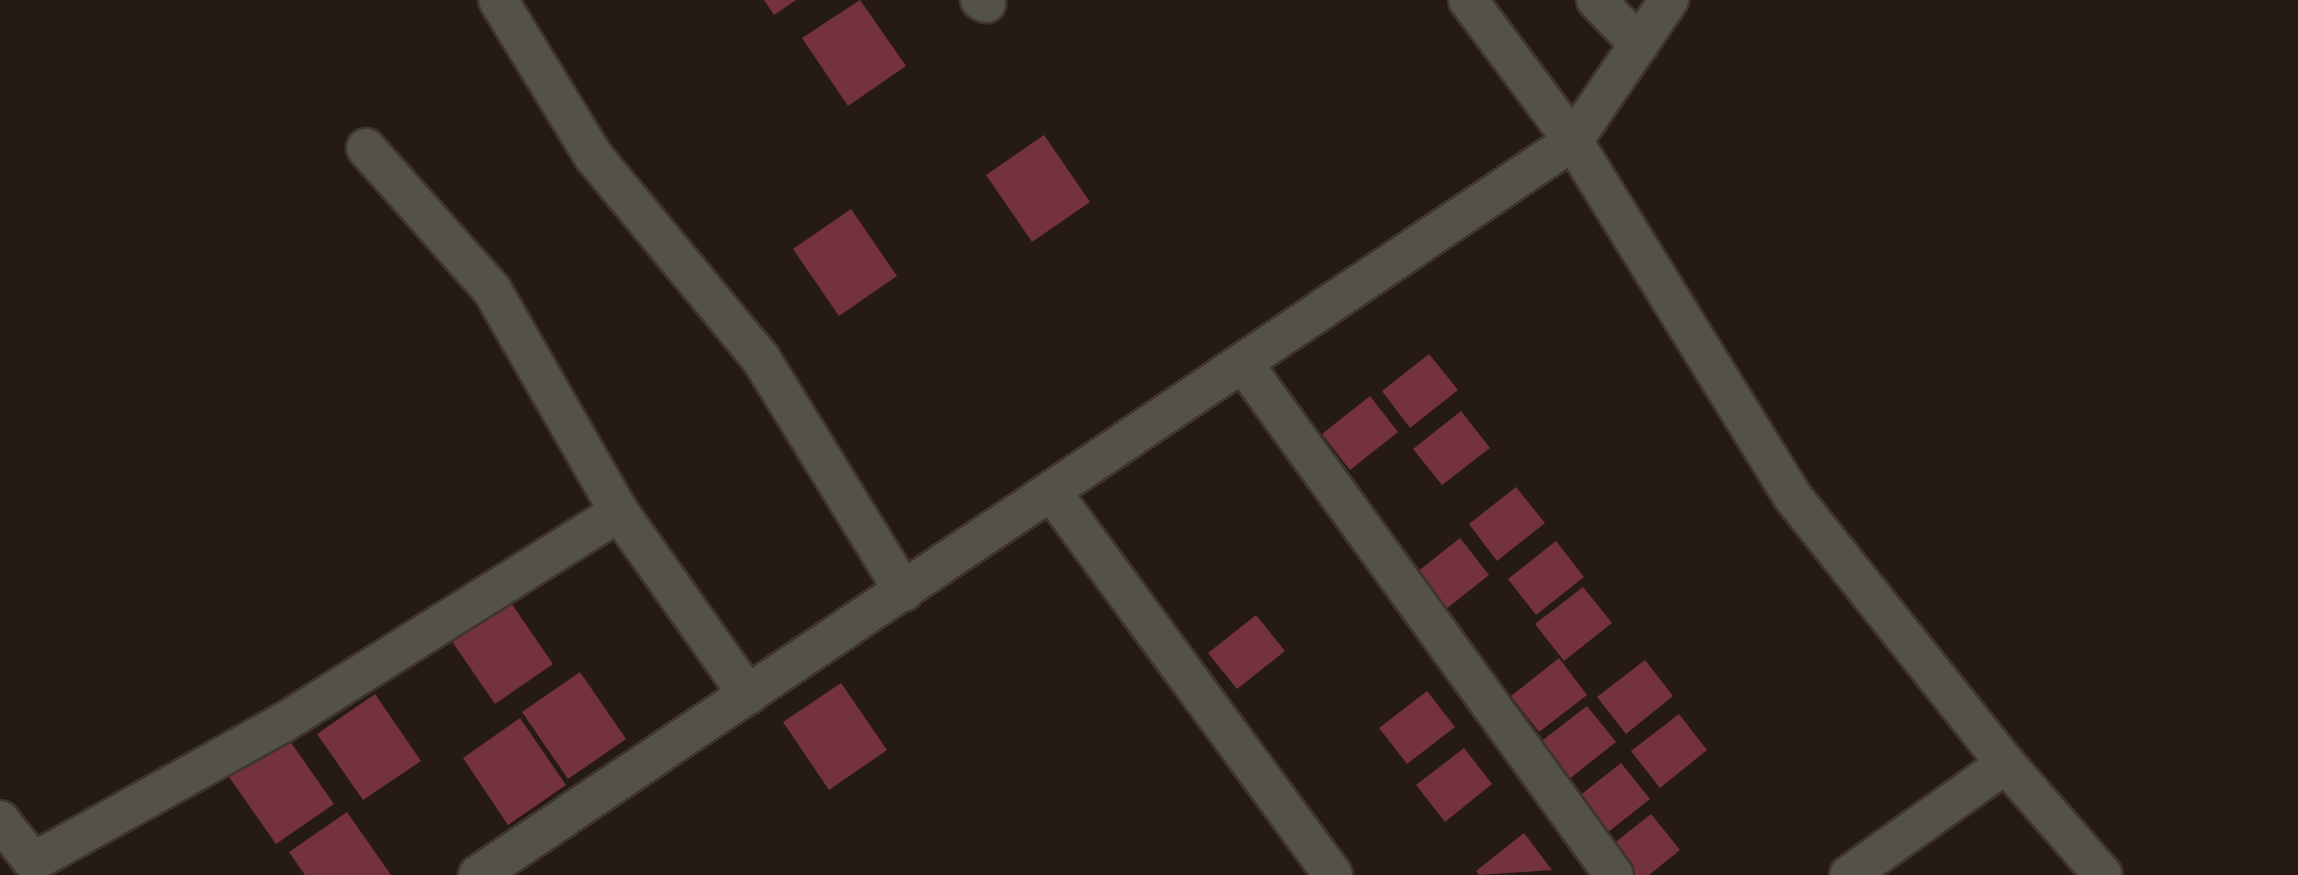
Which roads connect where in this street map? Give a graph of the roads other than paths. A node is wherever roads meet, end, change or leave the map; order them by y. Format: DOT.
graph roads {
  1 [pos="498,0"];
  2 [pos="1468,0"];
  3 [pos="1596,0"];
  4 [pos="1669,0"];
  5 [pos="1639,44"];
  6 [pos="1573,141"];
  7 [pos="366,148"];
  8 [pos="1243,363"];
  9 [pos="1051,491"];
  10 [pos="619,512"];
  11 [pos="904,591"];
  12 [pos="748,695"];
  13 [pos="2006,764"];
  14 [pos="0,820"];
  15 [pos="34,868"];
  16 [pos="478,875"];
  17 [pos="1333,875"];
  18 [pos="1614,875"];
  19 [pos="1849,875"];
  20 [pos="2103,875"];
  1 -- 11 [label="street"];
  2 -- 6 [label="street"];
  3 -- 5 [label="street"];
  4 -- 5 [label="street"];
  5 -- 6 [label="street"];
  6 -- 8 [label="street"];
  6 -- 13 [label="street"];
  7 -- 10 [label="street"];
  8 -- 9 [label="street"];
  8 -- 18 [label="street"];
  9 -- 11 [label="street"];
  9 -- 17 [label="street"];
  10 -- 12 [label="street"];
  10 -- 15 [label="street"];
  11 -- 12 [label="street"];
  12 -- 16 [label="street"];
  13 -- 19 [label="street"];
  13 -- 20 [label="street"];
  14 -- 15 [label="street"];
}
